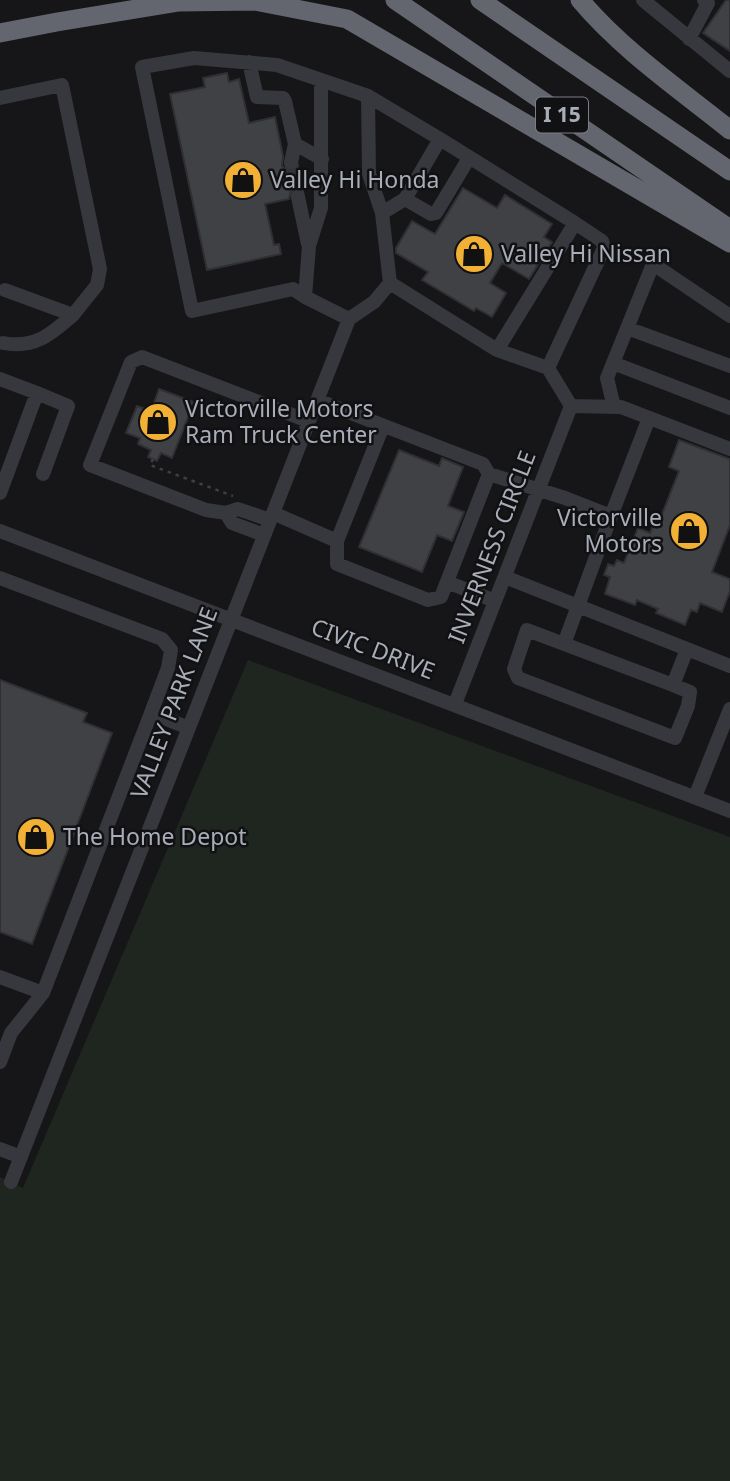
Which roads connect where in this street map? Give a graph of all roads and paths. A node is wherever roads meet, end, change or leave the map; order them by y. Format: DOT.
graph roads {
  1 [pos="395,0"];
  2 [pos="481,0"];
  3 [pos="580,0"];
  4 [pos="643,0"];
  5 [pos="708,1"];
  6 [pos="0,33"];
  7 [pos="689,39"];
  8 [pos="249,62"];
  9 [pos="730,71"];
  10 [pos="321,80"];
  11 [pos="368,96"];
  12 [pos="0,98"];
  13 [pos="730,130"];
  14 [pos="440,139"];
  15 [pos="295,144"];
  16 [pos="469,158"];
  17 [pos="322,159"];
  18 [pos="291,162"];
  19 [pos="730,171"];
  20 [pos="298,197"];
  21 [pos="405,199"];
  22 [pos="382,214"];
  23 [pos="575,223"];
  24 [pos="730,229"];
  25 [pos="730,243"];
  26 [pos="309,246"];
  27 [pos="390,283"];
  28 [pos="5,290"];
  29 [pos="305,297"];
  30 [pos="73,315"];
  31 [pos="730,316"];
  32 [pos="349,319"];
  33 [pos="627,328"];
  34 [pos="3,343"];
  35 [pos="496,349"];
  36 [pos="613,363"];
  37 [pos="730,366"];
  38 [pos="548,368"];
  39 [pos="0,379"];
  40 [pos="37,393"];
  41 [pos="317,400"];
  42 [pos="571,406"];
  43 [pos="614,407"];
  44 [pos="730,408"];
  45 [pos="649,418"];
  46 [pos="308,421"];
  47 [pos="383,426"];
  48 [pos="730,449"];
  49 [pos="153,459"];
  50 [pos="43,474"];
  51 [pos="489,474"];
  52 [pos="538,491"];
  53 [pos="0,493"];
  54 [pos="242,499"];
  55 [pos="226,513"];
  56 [pos="611,516"];
  57 [pos="271,517"];
  58 [pos="0,531"];
  59 [pos="264,535"];
  60 [pos="337,541"];
  61 [pos="505,577"];
  62 [pos="0,578"];
  63 [pos="447,582"];
  64 [pos="495,601"];
  65 [pos="577,606"];
  66 [pos="231,620"];
  67 [pos="564,644"];
  68 [pos="687,649"];
  69 [pos="730,666"];
  70 [pos="673,685"];
  71 [pos="455,704"];
  72 [pos="730,709"];
  73 [pos="152,713"];
  74 [pos="189,728"];
  75 [pos="695,797"];
  76 [pos="730,811"];
  77 [pos="0,977"];
  78 [pos="43,993"];
  79 [pos="0,1062"];
  80 [pos="0,1149"];
  81 [pos="20,1157"];
  82 [pos="11,1181"];
  1 -- 24 [label="highway, I 15"];
  2 -- 19 [label="highway, I 15"];
  3 -- 13 [label="highway"];
  4 -- 7 [label="street"];
  5 -- 7 [label="street"];
  6 -- 25 [label="highway"];
  7 -- 9 [label="street"];
  8 -- 10 [label="street"];
  8 -- 15 [label="street"];
  8 -- 29 [label="street"];
  10 -- 11 [label="street"];
  10 -- 17 [label="street"];
  11 -- 14 [label="street"];
  11 -- 22 [label="street"];
  12 -- 30 [label="street"];
  14 -- 16 [label="street"];
  14 -- 21 [label="street"];
  15 -- 17 [label="street"];
  15 -- 18 [label="street"];
  16 -- 21 [label="street"];
  16 -- 23 [label="street"];
  17 -- 26 [label="street"];
  20 -- 26 [label="street"];
  21 -- 22 [label="street"];
  22 -- 27 [label="street"];
  23 -- 35 [label="street"];
  23 -- 38 [label="street"];
  26 -- 29 [label="street"];
  27 -- 32 [label="street"];
  27 -- 35 [label="street"];
  28 -- 30 [label="street"];
  29 -- 32 [label="street"];
  30 -- 34 [label="street"];
  31 -- 33 [label="street"];
  32 -- 41 [label="street, VALLEY PARK LANE"];
  33 -- 36 [label="street"];
  33 -- 37 [label="street"];
  35 -- 38 [label="street"];
  36 -- 43 [label="street"];
  36 -- 44 [label="street"];
  38 -- 42 [label="street"];
  39 -- 40 [label="street"];
  40 -- 50 [label="street"];
  40 -- 53 [label="street"];
  41 -- 46 [label="street, VALLEY PARK LANE"];
  41 -- 47 [label="street"];
  42 -- 43 [label="street"];
  42 -- 52 [label="street, INVERNESS CIRCLE"];
  43 -- 45 [label="street"];
  45 -- 48 [label="street"];
  45 -- 56 [label="street"];
  46 -- 55 [label="street"];
  46 -- 57 [label="street, VALLEY PARK LANE"];
  47 -- 51 [label="street"];
  47 -- 60 [label="street"];
  49 -- 54 [label="path"];
  51 -- 52 [label="street"];
  51 -- 63 [label="street"];
  52 -- 56 [label="street"];
  52 -- 61 [label="street, INVERNESS CIRCLE"];
  55 -- 57 [label="street"];
  55 -- 59 [label="street"];
  56 -- 65 [label="street"];
  57 -- 59 [label="street, VALLEY PARK LANE"];
  57 -- 60 [label="street"];
  58 -- 66 [label="street, CIVIC DRIVE"];
  59 -- 66 [label="street, VALLEY PARK LANE"];
  60 -- 63 [label="street"];
  61 -- 64 [label="street, INVERNESS CIRCLE"];
  61 -- 65 [label="street"];
  62 -- 73 [label="street"];
  63 -- 64 [label="street"];
  64 -- 71 [label="street, INVERNESS CIRCLE"];
  65 -- 67 [label="street"];
  65 -- 68 [label="street"];
  66 -- 71 [label="street, CIVIC DRIVE"];
  66 -- 74 [label="street, VALLEY PARK LANE"];
  67 -- 70 [label="street"];
  67 -- 70 [label="street"];
  68 -- 69 [label="street"];
  68 -- 70 [label="street"];
  71 -- 75 [label="street, CIVIC DRIVE"];
  72 -- 75 [label="street"];
  73 -- 74 [label="street"];
  73 -- 78 [label="street"];
  74 -- 81 [label="street, VALLEY PARK LANE"];
  75 -- 76 [label="street, CIVIC DRIVE"];
  77 -- 78 [label="street"];
  78 -- 79 [label="street"];
  80 -- 81 [label="street"];
  81 -- 82 [label="street, VALLEY PARK LANE"];
}
